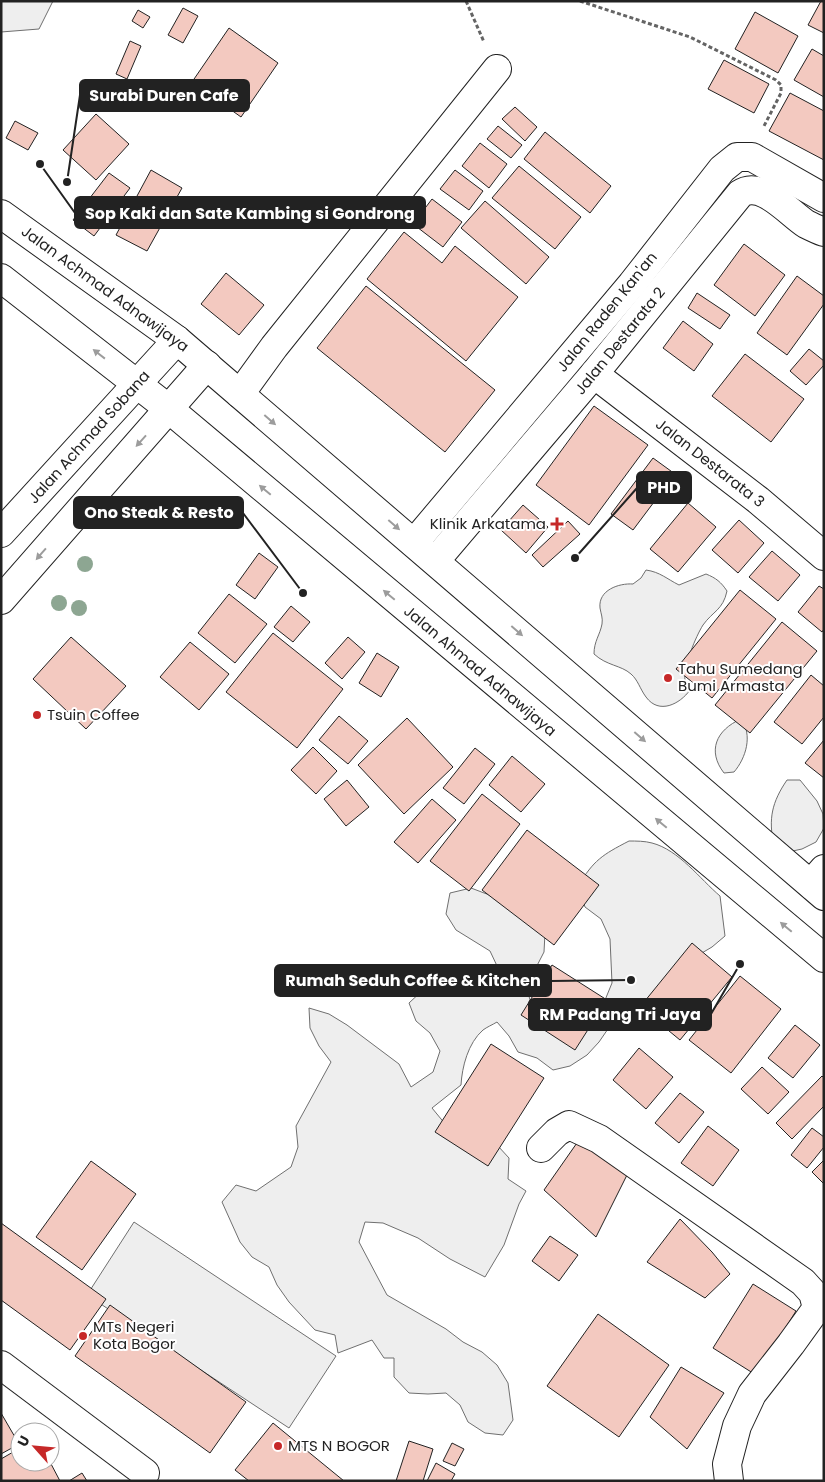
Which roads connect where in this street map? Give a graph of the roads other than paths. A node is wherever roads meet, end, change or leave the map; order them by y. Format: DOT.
graph roads {
  1 [pos="497,69"];
  2 [pos="824,198"];
  3 [pos="1,214"];
  4 [pos="824,232"];
  5 [pos="1,278"];
  6 [pos="177,340"];
  7 [pos="207,365"];
  8 [pos="594,374"];
  9 [pos="138,383"];
  10 [pos="240,394"];
  11 [pos="169,409"];
  12 [pos="1,534"];
  13 [pos="414,543"];
  14 [pos="824,556"];
  15 [pos="437,562"];
  16 [pos="1,600"];
  17 [pos="820,884"];
  18 [pos="824,958"];
  19 [pos="541,1148"];
  20 [pos="1,1365"];
  21 [pos="145,1472"];
  22 [pos="729,1481"];
  1 -- 10 [label="main road"];
  2 -- 13 [label="main road, Jalan Raden Kan'an"];
  3 -- 6 [label="main road, Jalan Achmad Adnawijaya"];
  4 -- 8 [label="main road, Jalan Destarata 2"];
  9 -- 5 [label="main road, one-way"];
  6 -- 7 [label="main road, Jalan Achmad Adnawijaya"];
  6 -- 9 [label="main road, Jalan Achmad Sobana"];
  7 -- 10 [label="main road"];
  7 -- 11 [label="main road"];
  8 -- 14 [label="main road, Jalan Destarata 3"];
  8 -- 15 [label="main road, Jalan Destarata 2"];
  9 -- 11 [label="main road, Jalan Ahmad Adnawijaya"];
  9 -- 12 [label="main road, Jalan Achmad Sobana"];
  10 -- 13 [label="main road, one-way"];
  11 -- 16 [label="main road, one-way"];
  18 -- 11 [label="main road, Jalan Ahmad Adnawijaya, one-way"];
  13 -- 15 [label="main road"];
  15 -- 17 [label="main road, one-way"];
  19 -- 22 [label="main road"];
  20 -- 21 [label="main road"];
}
